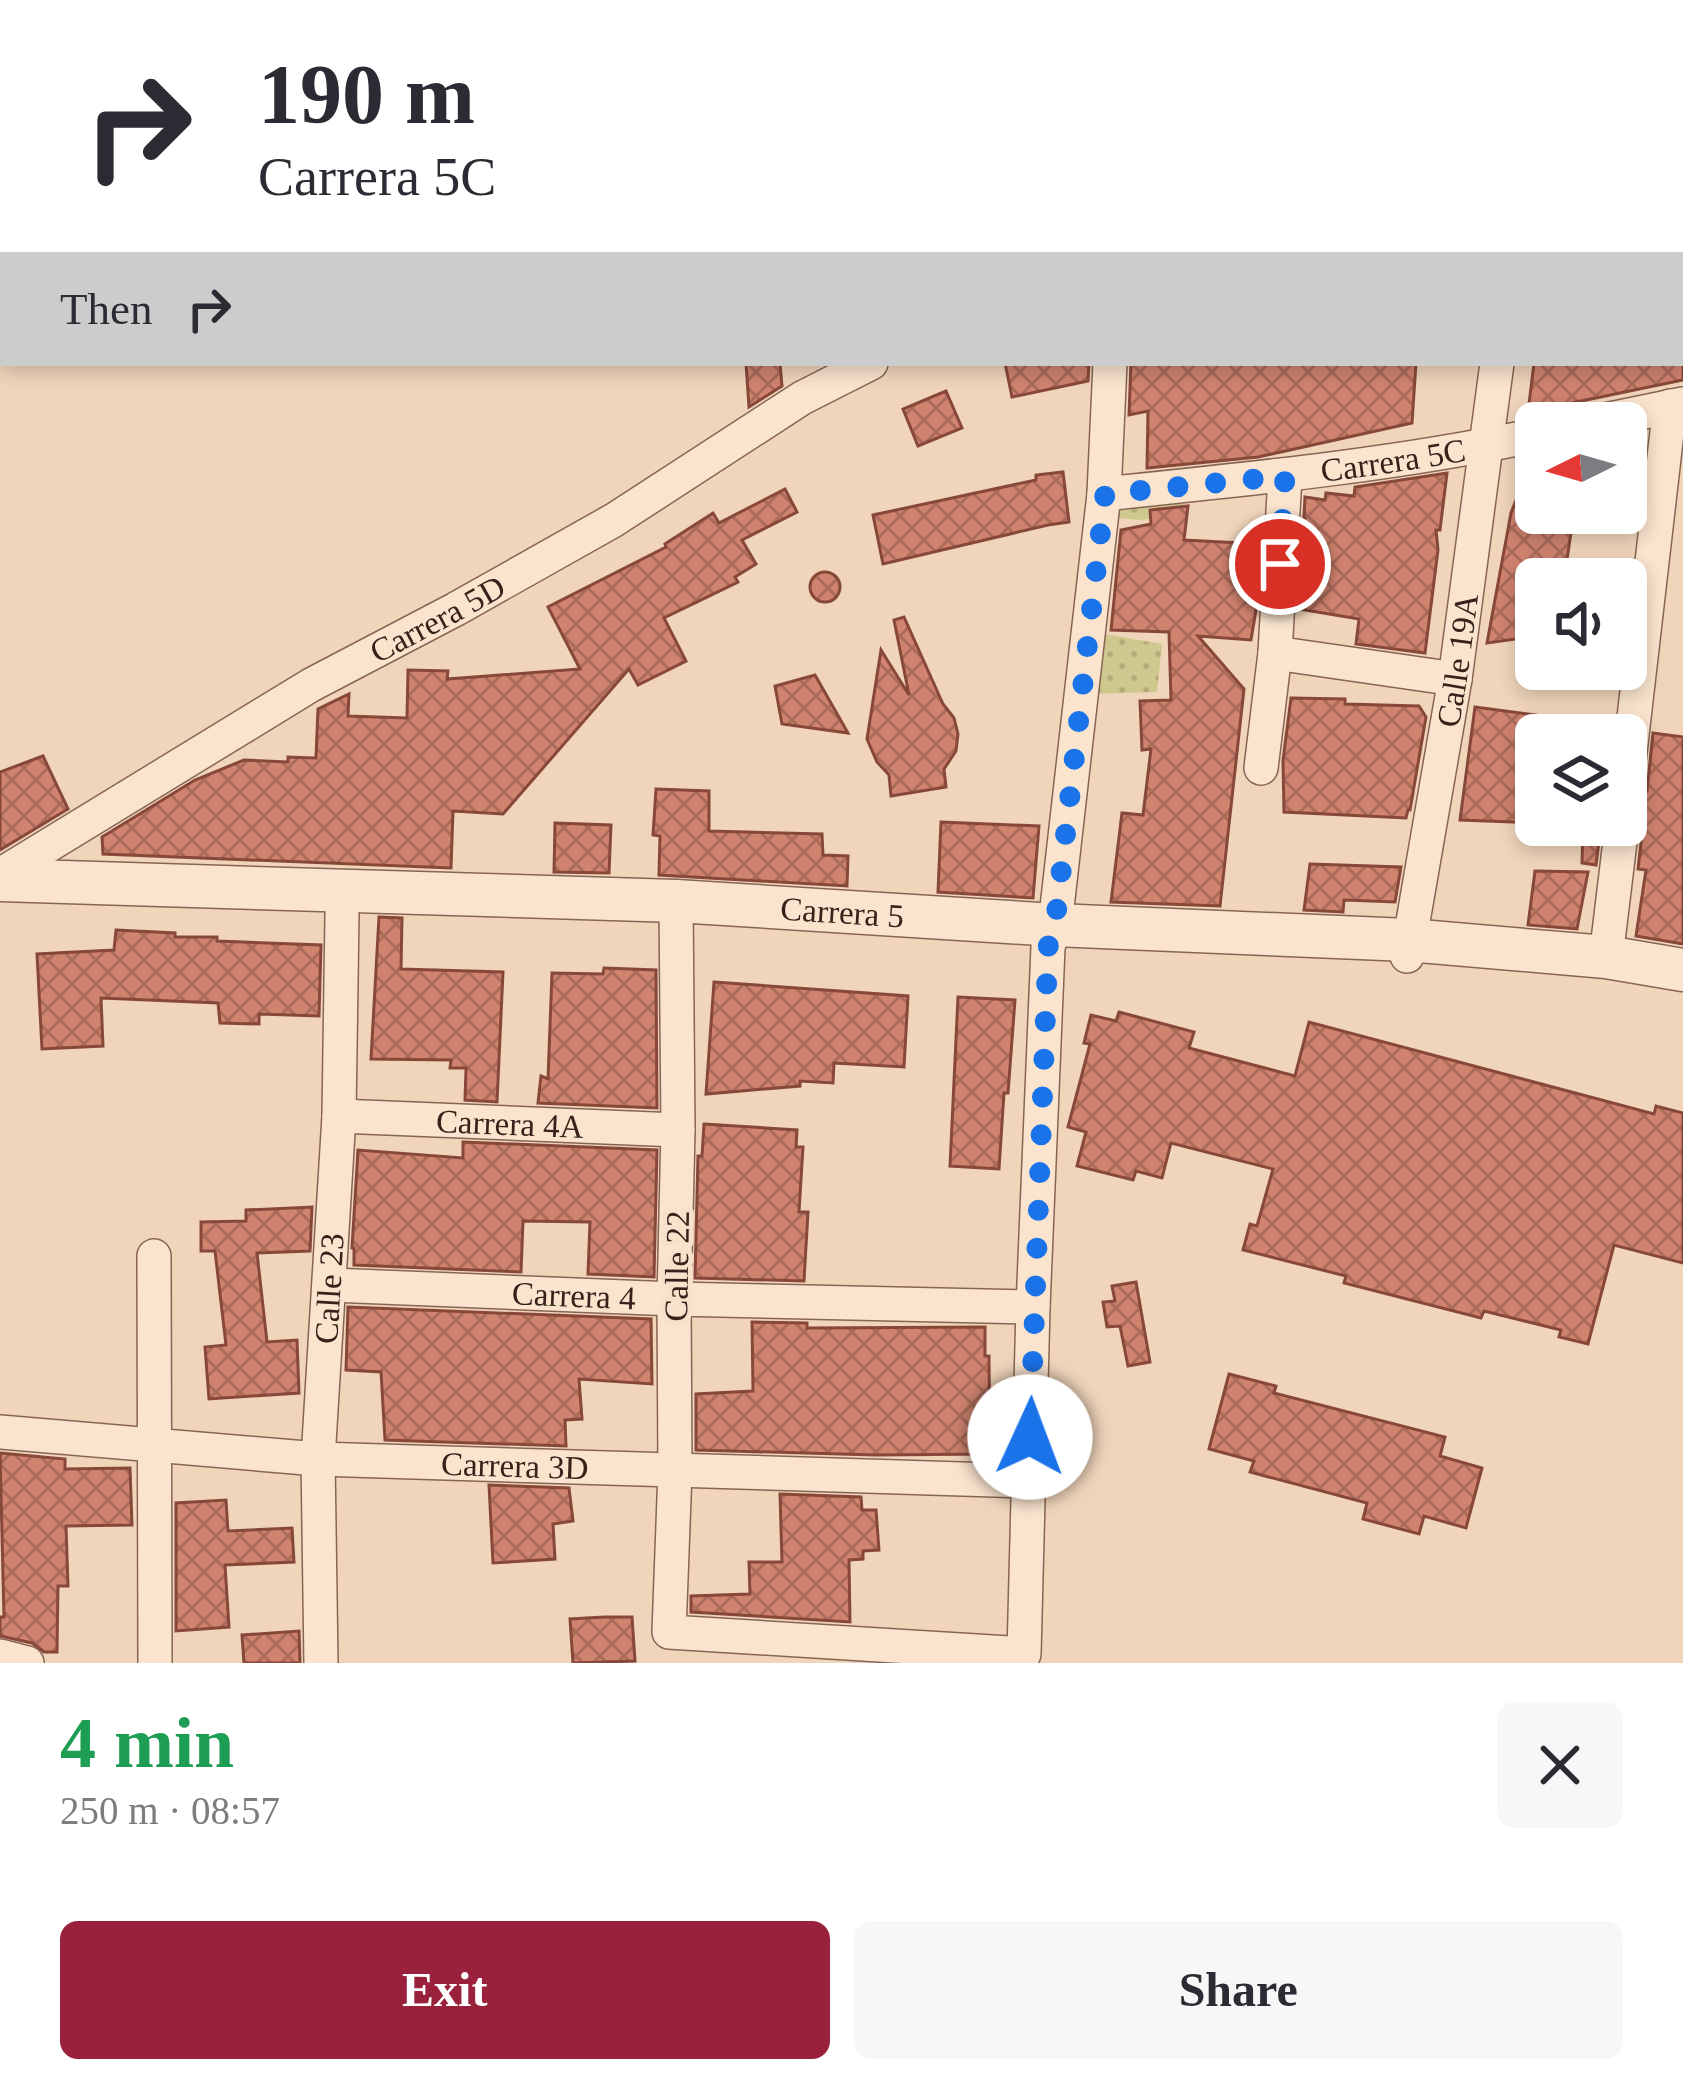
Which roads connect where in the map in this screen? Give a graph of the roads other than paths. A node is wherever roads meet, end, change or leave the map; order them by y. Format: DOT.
graph roads {
  1 [pos="866,366"];
  2 [pos="1110,366"];
  3 [pos="1496,366"];
  4 [pos="1677,405"];
  5 [pos="1647,411"];
  6 [pos="1515,440"];
  7 [pos="1486,446"];
  8 [pos="1285,476"];
  9 [pos="1105,494"];
  10 [pos="1275,652"];
  11 [pos="1455,680"];
  12 [pos="1636,714"];
  13 [pos="1261,767"];
  14 [pos="1619,846"];
  15 [pos="0,878"];
  16 [pos="0,906"];
  17 [pos="342,914"];
  18 [pos="675,915"];
  19 [pos="1052,936"];
  20 [pos="1407,948"];
  21 [pos="1606,957"];
  22 [pos="1683,970"];
  23 [pos="1683,990"];
  24 [pos="339,1116"];
  25 [pos="678,1130"];
  26 [pos="154,1256"];
  27 [pos="331,1286"];
  28 [pos="674,1299"];
  29 [pos="1033,1306"];
  30 [pos="0,1432"];
  31 [pos="153,1443"];
  32 [pos="318,1459"];
  33 [pos="675,1471"];
  34 [pos="1028,1481"];
  35 [pos="0,1657"];
  36 [pos="26,1663"];
  37 [pos="155,1663"];
  38 [pos="321,1663"];
  1 -- 15 [label="street, Carrera 5D"];
  2 -- 9 [label="street"];
  3 -- 7 [label="street, Calle 19A"];
  4 -- 5 [label="street"];
  4 -- 12 [label="street"];
  6 -- 7 [label="street, Carrera 5C"];
  7 -- 8 [label="street, Carrera 5C"];
  7 -- 11 [label="street, Calle 19A"];
  8 -- 9 [label="street, Carrera 5C"];
  8 -- 10 [label="street"];
  9 -- 19 [label="street"];
  10 -- 11 [label="street"];
  10 -- 13 [label="street"];
  11 -- 20 [label="street, Calle 19A"];
  14 -- 21 [label="street"];
  15 -- 18 [label="street, Carrera 5"];
  16 -- 17 [label="street, Carrera 5"];
  17 -- 18 [label="street, Carrera 5"];
  17 -- 24 [label="street, Calle 23"];
  18 -- 19 [label="street, Carrera 5"];
  18 -- 25 [label="street, Calle 22"];
  19 -- 20 [label="street, Carrera 5"];
  19 -- 29 [label="street"];
  20 -- 21 [label="street, Carrera 5"];
  20 -- 23 [label="street, Carrera 5"];
  21 -- 22 [label="street, Carrera 5"];
  24 -- 25 [label="street, Carrera 4A"];
  24 -- 27 [label="street, Calle 23"];
  25 -- 28 [label="street, Calle 22"];
  26 -- 31 [label="street"];
  27 -- 28 [label="street, Carrera 4"];
  27 -- 32 [label="street, Calle 23"];
  28 -- 29 [label="street, Carrera 4"];
  28 -- 33 [label="street, Calle 22"];
  29 -- 34 [label="street"];
  30 -- 31 [label="street, Carrera 3D"];
  31 -- 32 [label="street, Carrera 3D"];
  31 -- 37 [label="street"];
  32 -- 33 [label="street, Carrera 3D"];
  32 -- 38 [label="street, Calle 23"];
  33 -- 34 [label="street, Carrera 3D"];
  33 -- 34 [label="street, Calle 22"];
  35 -- 36 [label="street"];
}
